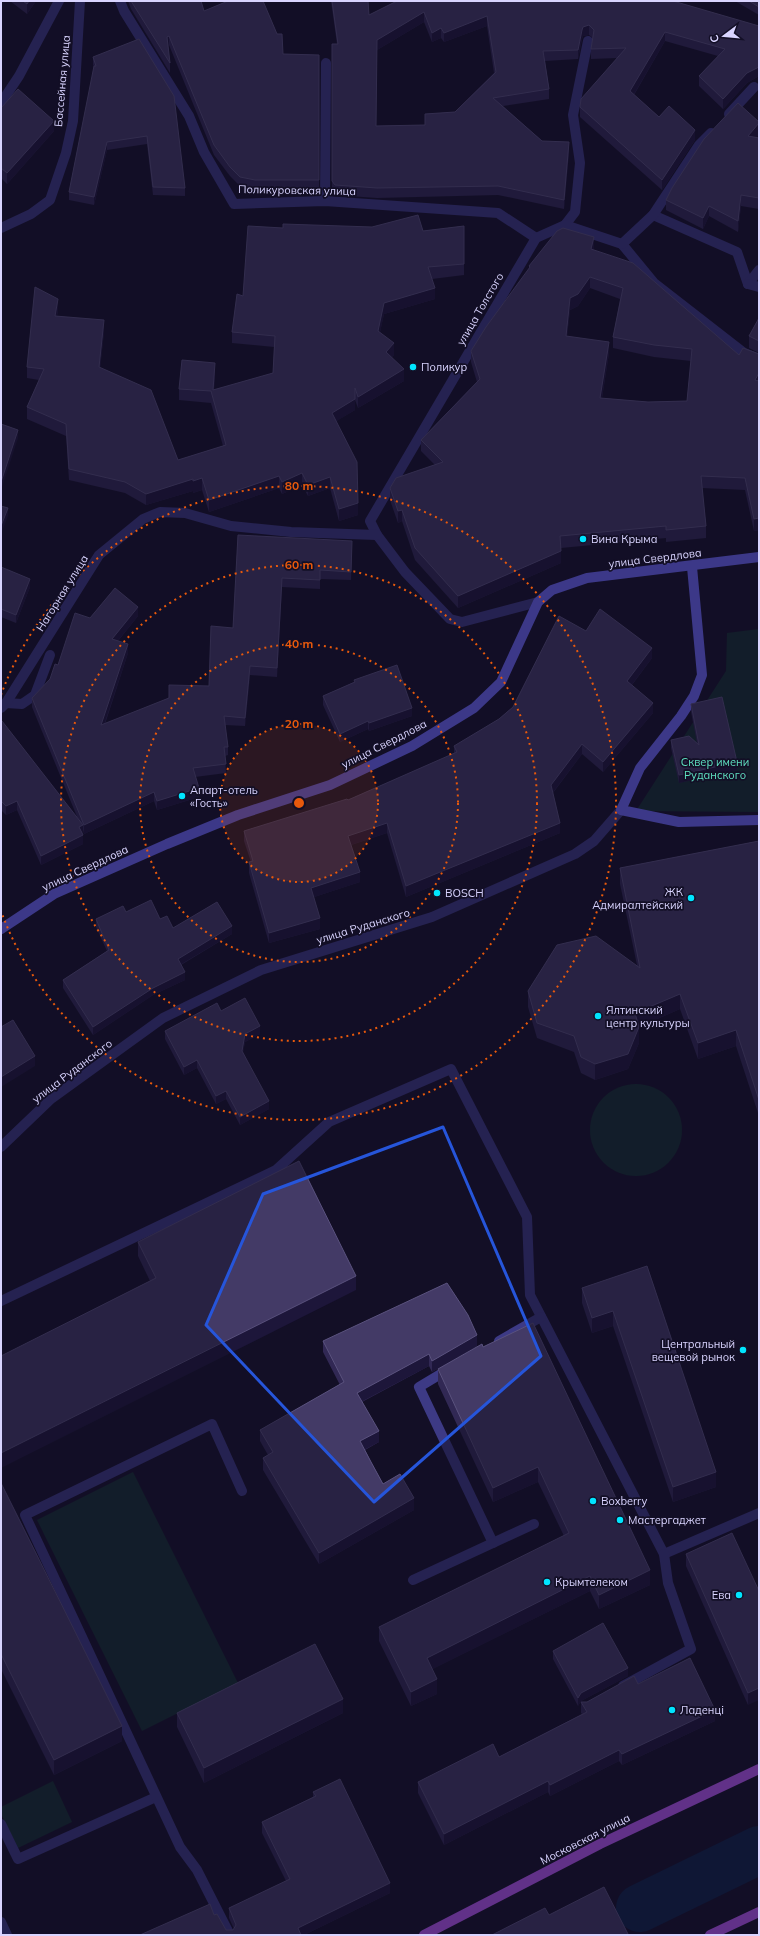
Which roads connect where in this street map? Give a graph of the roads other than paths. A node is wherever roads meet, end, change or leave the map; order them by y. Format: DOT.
graph roads {
  1 [pos="59,1"];
  2 [pos="80,1"];
  3 [pos="120,1"];
  4 [pos="588,41"];
  5 [pos="326,63"];
  6 [pos="754,88"];
  7 [pos="1,103"];
  8 [pos="325,201"];
  9 [pos="653,215"];
  10 [pos="565,225"];
  11 [pos="1,228"];
  12 [pos="536,238"];
  13 [pos="622,244"];
  14 [pos="759,270"];
  15 [pos="748,284"];
  16 [pos="759,287"];
  17 [pos="759,359"];
  18 [pos="377,535"];
  19 [pos="759,557"];
  20 [pos="692,567"];
  21 [pos="538,602"];
  22 [pos="50,655"];
  23 [pos="4,706"];
  24 [pos="621,810"];
  25 [pos="759,820"];
  26 [pos="1,929"];
  27 [pos="1,1147"];
  28 [pos="1,1301"];
  29 [pos="541,1317"];
  30 [pos="489,1346"];
  31 [pos="457,1365"];
  32 [pos="242,1491"];
  33 [pos="759,1513"];
  34 [pos="534,1524"];
  35 [pos="493,1543"];
  36 [pos="664,1554"];
  37 [pos="413,1580"];
  38 [pos="611,1693"];
  39 [pos="759,1769"];
  40 [pos="156,1797"];
  41 [pos="1,1824"];
  42 [pos="759,1912"];
  43 [pos="1,1922"];
  44 [pos="7,1935"];
  45 [pos="230,1935"];
  46 [pos="424,1935"];
  47 [pos="710,1935"];
  1 -- 7 [label="street"];
  2 -- 11 [label="street, Бассейная улица"];
  3 -- 8 [label="street, Поликуровская улица"];
  4 -- 10 [label="street"];
  5 -- 8 [label="street"];
  6 -- 9 [label="street"];
  8 -- 12 [label="street, Поликуровская улица"];
  9 -- 13 [label="street"];
  9 -- 15 [label="street"];
  10 -- 12 [label="street"];
  10 -- 13 [label="street"];
  12 -- 18 [label="street, улица Толстого"];
  13 -- 17 [label="street"];
  14 -- 15 [label="street"];
  15 -- 16 [label="street"];
  18 -- 21 [label="street, улица Толстого"];
  18 -- 23 [label="street, Нагорная улица"];
  19 -- 20 [label="main road, улица Свердлова"];
  20 -- 21 [label="main road, улица Свердлова"];
  20 -- 24 [label="main road"];
  21 -- 26 [label="main road, улица Свердлова"];
  22 -- 23 [label="street"];
  24 -- 25 [label="main road"];
  24 -- 27 [label="street, улица Руданского"];
  28 -- 29 [label="street"];
  29 -- 30 [label="street"];
  29 -- 36 [label="street"];
  31 -- 35 [label="street"];
  32 -- 40 [label="street"];
  33 -- 36 [label="street"];
  34 -- 35 [label="street"];
  35 -- 37 [label="street"];
  36 -- 38 [label="street"];
  39 -- 46 [label="main road, Московская улица"];
  40 -- 41 [label="street"];
  40 -- 45 [label="street"];
  42 -- 47 [label="main road"];
  43 -- 44 [label="street"];
}
